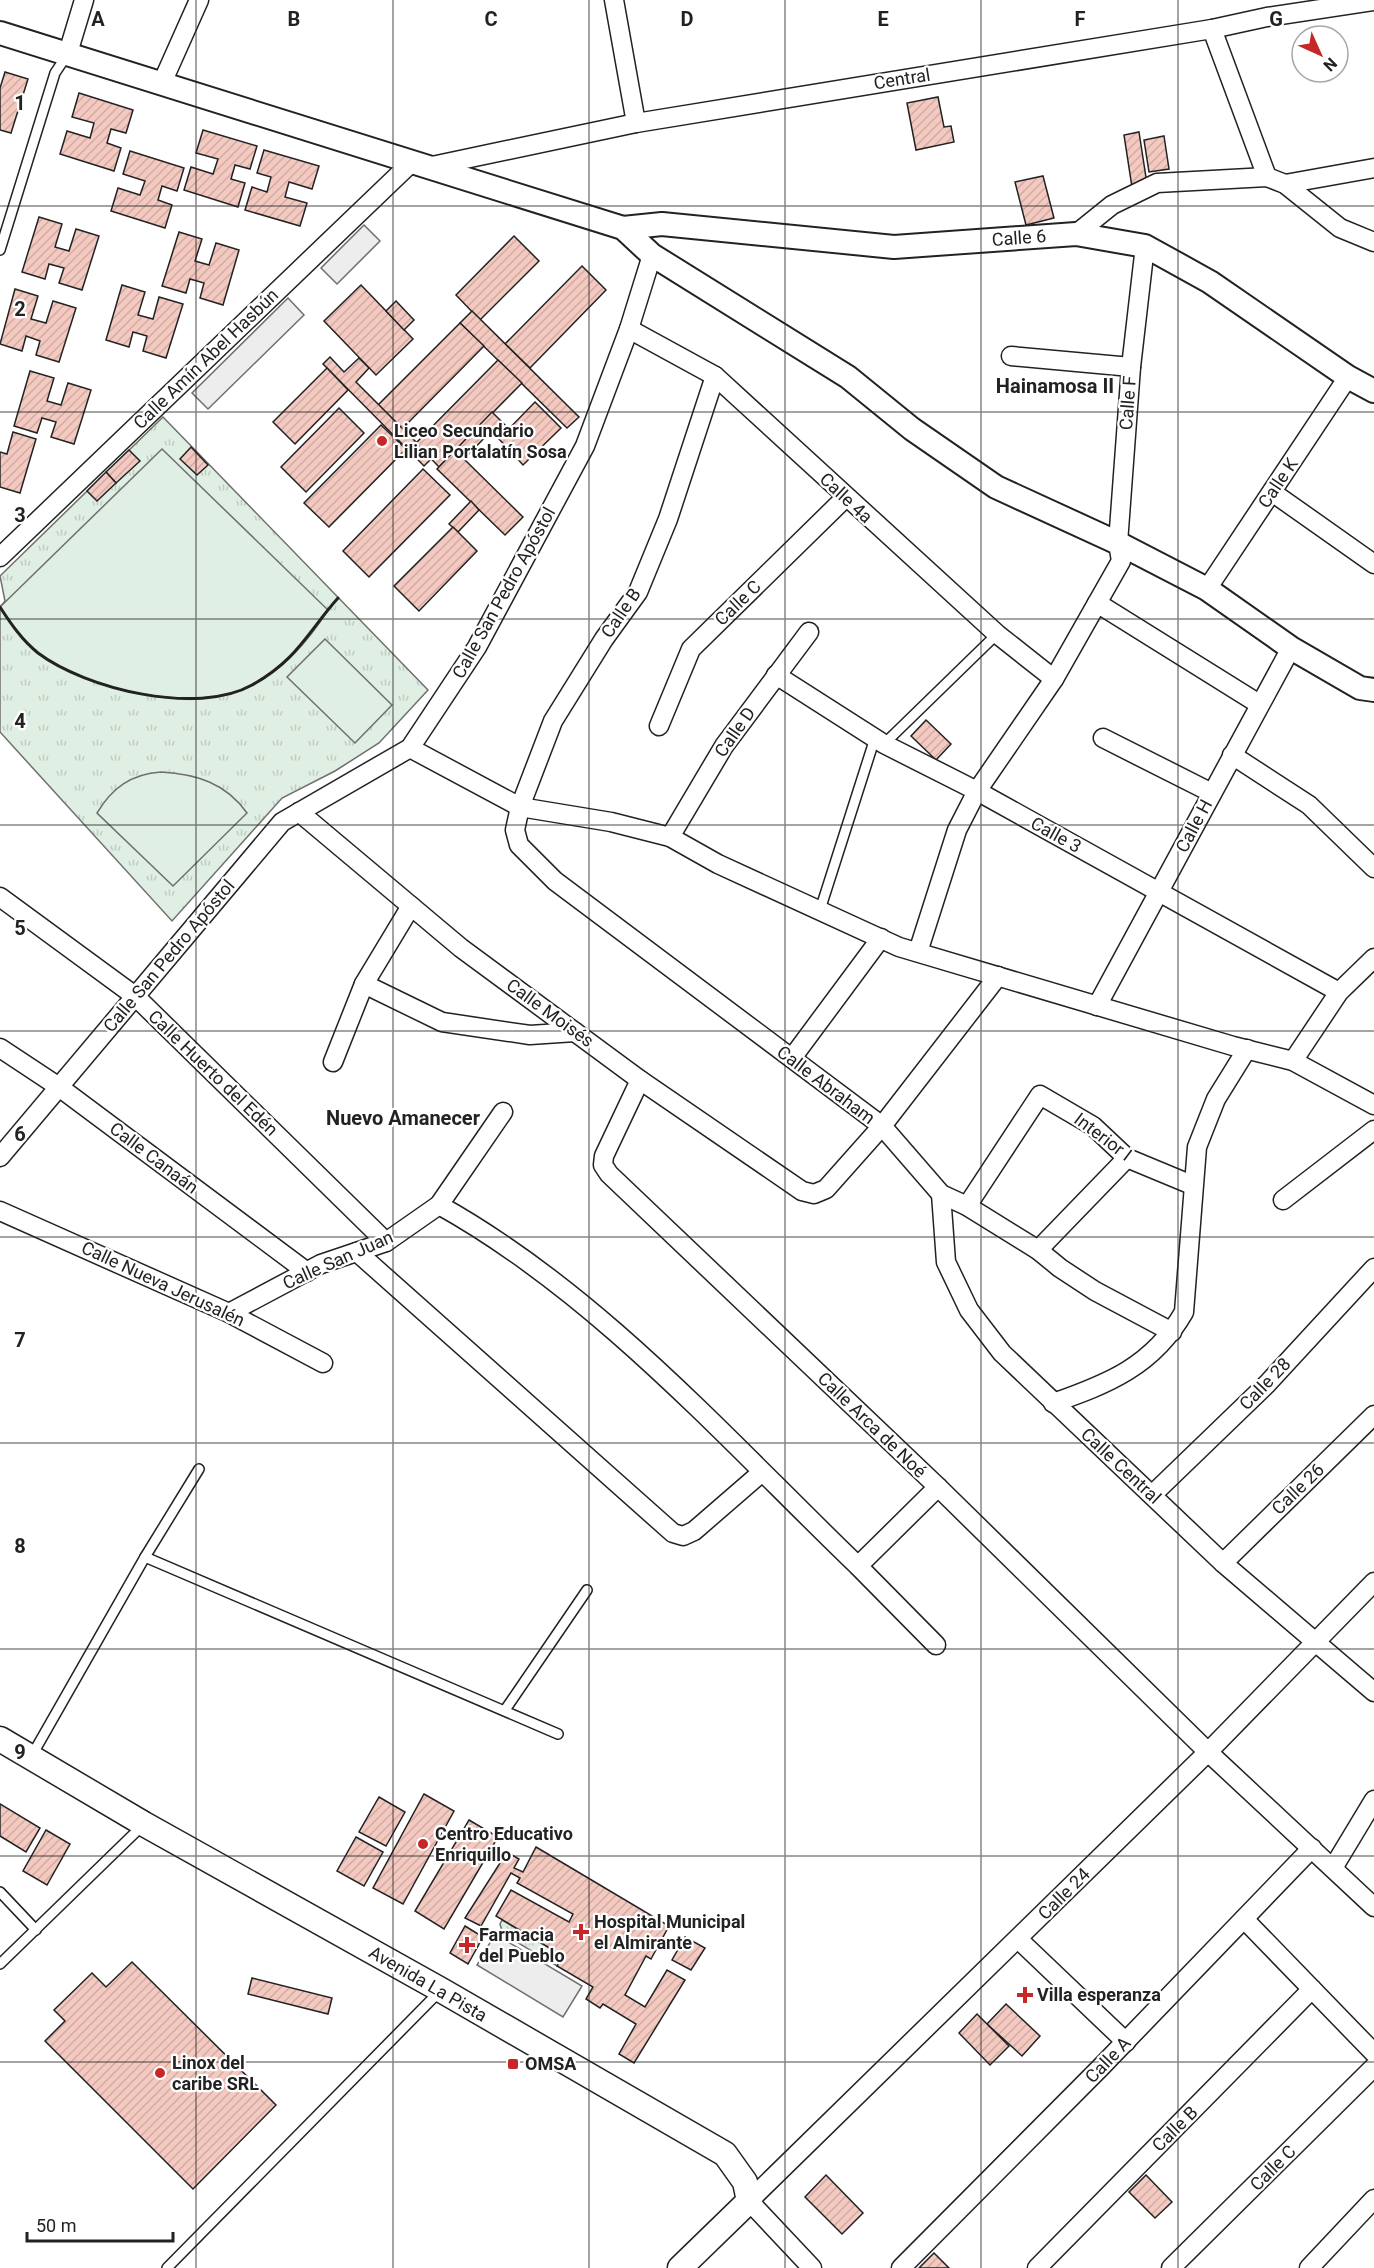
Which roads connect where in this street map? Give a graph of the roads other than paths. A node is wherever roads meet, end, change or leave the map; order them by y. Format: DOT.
graph roads {
  1 [pos="84,0"];
  2 [pos="199,0"];
  3 [pos="614,0"];
  4 [pos="1372,1"];
  5 [pos="1267,8"];
  6 [pos="1212,28"];
  7 [pos="0,33"];
  8 [pos="68,53"];
  9 [pos="162,83"];
  10 [pos="636,123"];
  11 [pos="422,163"];
  12 [pos="1374,168"];
  13 [pos="1267,177"];
  14 [pos="1286,183"];
  15 [pos="623,228"];
  16 [pos="1076,234"];
  17 [pos="1374,242"];
  18 [pos="1145,246"];
  19 [pos="0,250"];
  20 [pos="652,255"];
  21 [pos="629,329"];
  22 [pos="1011,356"];
  23 [pos="1131,367"];
  24 [pos="715,376"];
  25 [pos="1348,377"];
  26 [pos="1374,391"];
  27 [pos="1272,492"];
  28 [pos="845,498"];
  29 [pos="1120,552"];
  30 [pos="0,557"];
  31 [pos="1374,564"];
  32 [pos="1207,589"];
  33 [pos="1097,603"];
  34 [pos="809,632"];
  35 [pos="997,634"];
  36 [pos="1291,648"];
  37 [pos="776,675"];
  38 [pos="1054,679"];
  39 [pos="1374,690"];
  40 [pos="1259,704"];
  41 [pos="659,726"];
  42 [pos="1103,738"];
  43 [pos="880,741"];
  44 [pos="410,748"];
  45 [pos="1232,755"];
  46 [pos="977,791"];
  47 [pos="1212,792"];
  48 [pos="519,807"];
  49 [pos="299,812"];
  50 [pos="670,837"];
  51 [pos="1374,868"];
  52 [pos="1159,891"];
  53 [pos="0,897"];
  54 [pos="411,906"];
  55 [pos="820,910"];
  56 [pos="881,938"];
  57 [pos="918,952"];
  58 [pos="1374,957"];
  59 [pos="998,976"];
  60 [pos="364,984"];
  61 [pos="1339,992"];
  62 [pos="135,996"];
  63 [pos="1097,1006"];
  64 [pos="575,1032"];
  65 [pos="0,1048"];
  66 [pos="1247,1049"];
  67 [pos="792,1058"];
  68 [pos="1293,1061"];
  69 [pos="333,1062"];
  70 [pos="640,1080"];
  71 [pos="59,1087"];
  72 [pos="1374,1105"];
  73 [pos="503,1112"];
  74 [pos="882,1126"];
  75 [pos="1374,1130"];
  76 [pos="0,1157"];
  77 [pos="1127,1158"];
  78 [pos="1192,1185"];
  79 [pos="941,1194"];
  80 [pos="1283,1200"];
  81 [pos="439,1205"];
  82 [pos="967,1206"];
  83 [pos="0,1211"];
  84 [pos="386,1242"];
  85 [pos="1038,1250"];
  86 [pos="357,1252"];
  87 [pos="1374,1268"];
  88 [pos="307,1272"];
  89 [pos="229,1313"];
  90 [pos="1172,1332"];
  91 [pos="323,1363"];
  92 [pos="1053,1403"];
  93 [pos="1374,1415"];
  94 [pos="199,1469"];
  95 [pos="761,1473"];
  96 [pos="938,1487"];
  97 [pos="1152,1495"];
  98 [pos="145,1557"];
  99 [pos="1223,1563"];
  100 [pos="858,1566"];
  101 [pos="1374,1582"];
  102 [pos="588,1590"];
  103 [pos="1315,1642"];
  104 [pos="936,1645"];
  105 [pos="1374,1692"];
  106 [pos="505,1710"];
  107 [pos="558,1734"];
  108 [pos="0,1739"];
  109 [pos="1208,1752"];
  110 [pos="31,1757"];
  111 [pos="1374,1800"];
  112 [pos="144,1824"];
  113 [pos="1312,1848"];
  114 [pos="1333,1868"];
  115 [pos="0,1892"];
  116 [pos="1374,1907"];
  117 [pos="1244,1919"];
  118 [pos="36,1930"];
  119 [pos="1018,1939"];
  120 [pos="0,1964"];
  121 [pos="1312,1989"];
  122 [pos="441,1990"];
  123 [pos="1126,2042"];
  124 [pos="1374,2053"];
  125 [pos="1374,2067"];
  126 [pos="1374,2199"];
  127 [pos="749,2201"];
  128 [pos="167,2268"];
  129 [pos="680,2268"];
  130 [pos="812,2268"];
  131 [pos="901,2268"];
  132 [pos="1037,2268"];
  133 [pos="1171,2268"];
  134 [pos="1309,2268"];
  1 -- 8 [label="street"];
  2 -- 9 [label="street"];
  3 -- 10 [label="street"];
  4 -- 5 [label="street, Central"];
  5 -- 6 [label="street, Central"];
  6 -- 10 [label="street, Central"];
  6 -- 13 [label="street"];
  7 -- 8 [label="street"];
  8 -- 9 [label="street"];
  8 -- 19 [label="lane"];
  9 -- 11 [label="street"];
  10 -- 11 [label="street, Central"];
  11 -- 15 [label="street"];
  11 -- 30 [label="street, Calle Amín Abel Hasbún"];
  12 -- 14 [label="street"];
  13 -- 14 [label="street"];
  13 -- 16 [label="street"];
  14 -- 17 [label="street"];
  15 -- 16 [label="street, Calle 6"];
  15 -- 20 [label="street"];
  16 -- 18 [label="street, Calle 6"];
  18 -- 23 [label="street, Calle F"];
  18 -- 25 [label="street, Calle 6"];
  20 -- 21 [label="street, Calle San Pedro Apóstol"];
  20 -- 29 [label="street"];
  21 -- 24 [label="street, Calle 4a"];
  21 -- 44 [label="street, Calle San Pedro Apóstol"];
  22 -- 23 [label="street"];
  23 -- 29 [label="street, Calle F"];
  24 -- 28 [label="street, Calle 4a"];
  24 -- 48 [label="street, Calle B"];
  25 -- 26 [label="street, Calle 6"];
  25 -- 27 [label="street, Calle K"];
  27 -- 31 [label="street"];
  27 -- 32 [label="street, Calle K"];
  28 -- 35 [label="street, Calle 4a"];
  28 -- 41 [label="street, Calle C"];
  29 -- 32 [label="street"];
  29 -- 33 [label="street"];
  32 -- 36 [label="street"];
  33 -- 38 [label="street"];
  33 -- 40 [label="street"];
  34 -- 37 [label="street, Calle D"];
  35 -- 38 [label="street, Calle 4a"];
  35 -- 43 [label="lane"];
  36 -- 39 [label="street"];
  36 -- 40 [label="street, Calle H"];
  37 -- 43 [label="street, Calle 3"];
  37 -- 50 [label="street, Calle D"];
  38 -- 46 [label="street"];
  40 -- 45 [label="street, Calle H"];
  42 -- 47 [label="street"];
  43 -- 46 [label="street, Calle 3"];
  43 -- 55 [label="lane"];
  44 -- 48 [label="street"];
  44 -- 49 [label="street, Calle San Pedro Apóstol"];
  45 -- 47 [label="street, Calle H"];
  45 -- 51 [label="street"];
  46 -- 52 [label="street, Calle 3"];
  46 -- 57 [label="street"];
  47 -- 52 [label="street, Calle H"];
  48 -- 50 [label="street"];
  48 -- 67 [label="street, Calle Abraham"];
  49 -- 54 [label="street, Calle Moisés"];
  49 -- 62 [label="street, Calle San Pedro Apóstol"];
  50 -- 55 [label="street"];
  52 -- 61 [label="street, Calle 3"];
  52 -- 63 [label="street, Calle H"];
  53 -- 62 [label="street, Calle Huerto del Edén"];
  54 -- 60 [label="street"];
  54 -- 64 [label="street, Calle Moisés"];
  55 -- 56 [label="street"];
  56 -- 57 [label="street"];
  56 -- 67 [label="street"];
  57 -- 59 [label="street"];
  58 -- 61 [label="street"];
  59 -- 63 [label="street"];
  59 -- 74 [label="street"];
  60 -- 64 [label="street"];
  60 -- 69 [label="street"];
  61 -- 68 [label="street"];
  62 -- 71 [label="street, Calle San Pedro Apóstol"];
  62 -- 84 [label="street, Calle Huerto del Edén"];
  63 -- 66 [label="street"];
  64 -- 70 [label="street, Calle Moisés"];
  65 -- 71 [label="street, Calle Canaán"];
  66 -- 68 [label="street"];
  66 -- 78 [label="street"];
  67 -- 74 [label="street, Calle Abraham"];
  68 -- 72 [label="street"];
  70 -- 74 [label="street, Calle Moisés"];
  70 -- 96 [label="street, Calle Arca de Noé"];
  71 -- 76 [label="street, Calle San Pedro Apóstol"];
  71 -- 88 [label="street, Calle Canaán"];
  73 -- 81 [label="street, Calle San Juan"];
  74 -- 79 [label="street, Calle Abraham"];
  75 -- 80 [label="street"];
  77 -- 78 [label="street, Interior I"];
  77 -- 82 [label="street, Interior I"];
  77 -- 85 [label="street"];
  78 -- 90 [label="street"];
  79 -- 82 [label="street, Calle Abraham"];
  79 -- 92 [label="street, Calle Central"];
  81 -- 84 [label="street, Calle San Juan"];
  81 -- 95 [label="street"];
  82 -- 85 [label="street, Calle Abraham"];
  83 -- 89 [label="street, Calle Nueva Jerusalén"];
  84 -- 86 [label="street, Calle San Juan"];
  85 -- 90 [label="street, Calle Abraham"];
  86 -- 88 [label="street, Calle San Juan"];
  86 -- 95 [label="street"];
  87 -- 97 [label="street, Calle 28"];
  88 -- 89 [label="street, Calle San Juan"];
  89 -- 91 [label="street, Calle Nueva Jerusalén"];
  90 -- 92 [label="street"];
  92 -- 97 [label="street, Calle Central"];
  93 -- 99 [label="street, Calle 26"];
  94 -- 98 [label="lane"];
  95 -- 100 [label="street"];
  96 -- 100 [label="street"];
  96 -- 109 [label="street, Calle Arca de Noé"];
  97 -- 99 [label="street, Calle Central"];
  98 -- 106 [label="lane"];
  98 -- 110 [label="lane"];
  99 -- 103 [label="street, Calle Central"];
  100 -- 104 [label="street"];
  101 -- 103 [label="street, Calle 24"];
  102 -- 106 [label="lane"];
  103 -- 105 [label="street, Calle Central"];
  103 -- 109 [label="street, Calle 24"];
  106 -- 107 [label="lane"];
  108 -- 110 [label="main road, Avenida La Pista"];
  109 -- 113 [label="street, Calle Arca de Noé"];
  109 -- 119 [label="street, Calle 24"];
  110 -- 112 [label="main road, Avenida La Pista"];
  111 -- 114 [label="street"];
  112 -- 118 [label="lane"];
  112 -- 122 [label="main road, Avenida La Pista"];
  113 -- 114 [label="street, Calle Arca de Noé"];
  113 -- 117 [label="street, Calle A"];
  114 -- 116 [label="street, Calle Arca de Noé"];
  115 -- 118 [label="lane"];
  117 -- 121 [label="street"];
  117 -- 123 [label="street, Calle A"];
  118 -- 120 [label="lane"];
  119 -- 123 [label="street"];
  119 -- 127 [label="street, Calle 24"];
  121 -- 124 [label="street"];
  121 -- 132 [label="street, Calle B"];
  122 -- 127 [label="main road, Avenida La Pista"];
  122 -- 128 [label="lane"];
  123 -- 131 [label="street, Calle A"];
  125 -- 133 [label="street, Calle C"];
  126 -- 134 [label="street"];
  127 -- 129 [label="main road"];
  127 -- 130 [label="street"];
}
